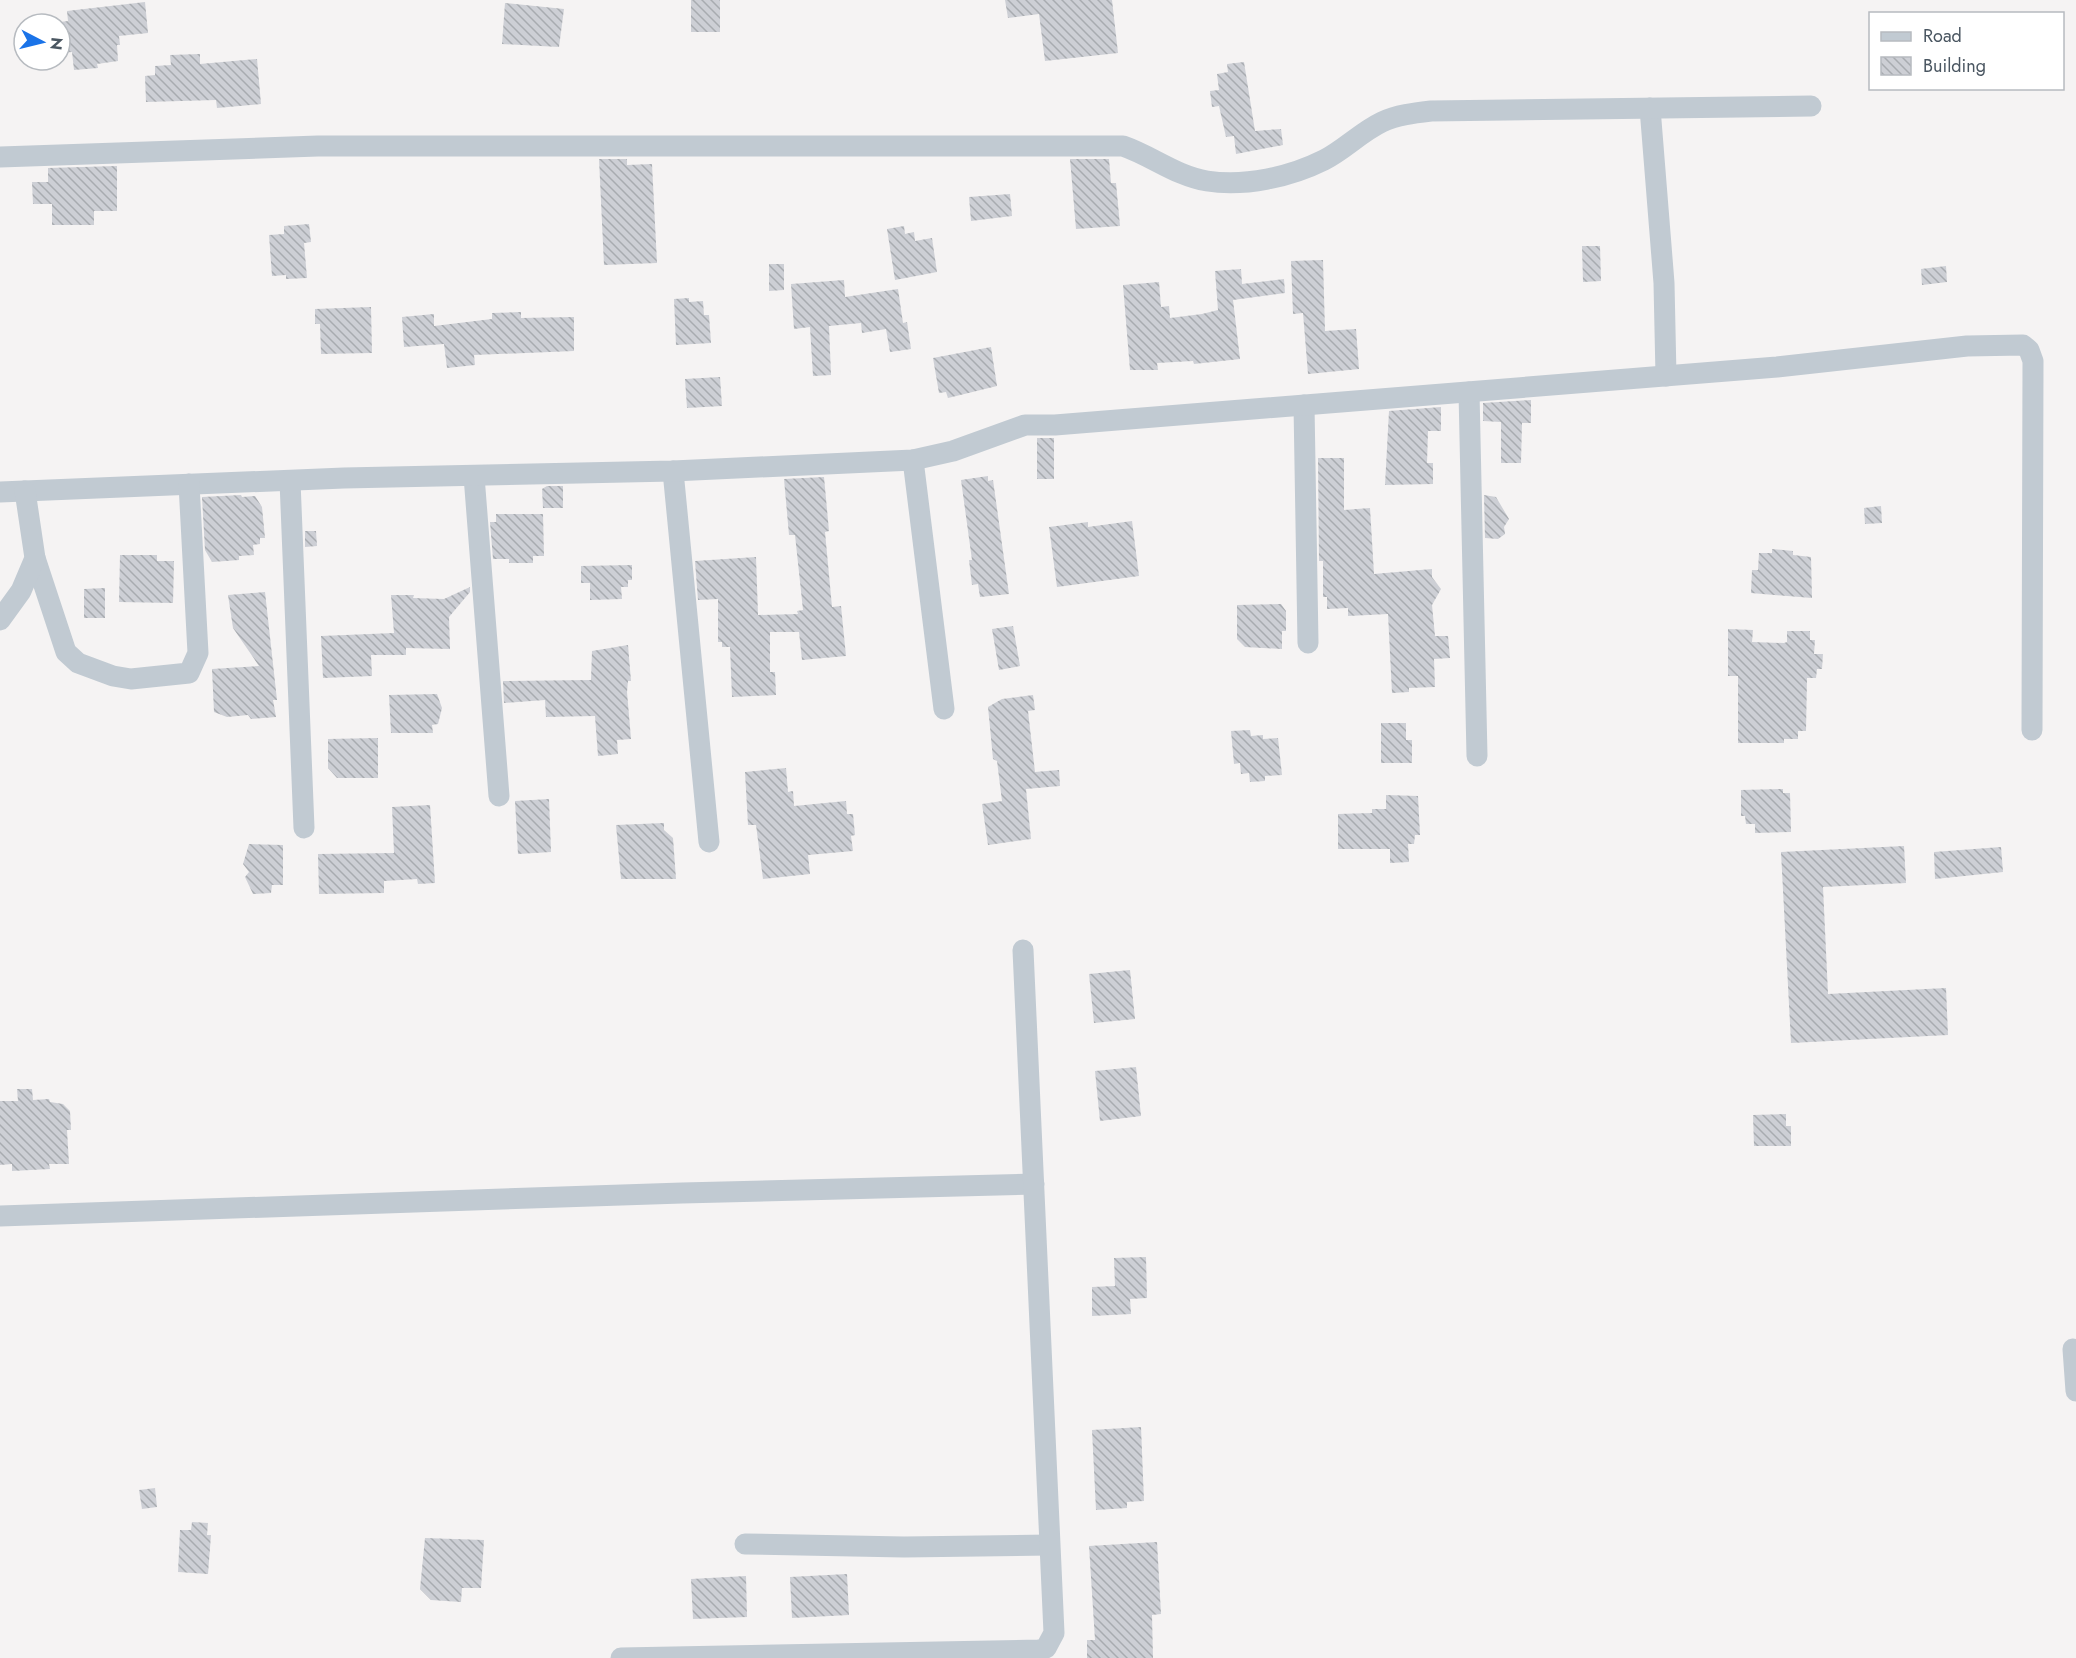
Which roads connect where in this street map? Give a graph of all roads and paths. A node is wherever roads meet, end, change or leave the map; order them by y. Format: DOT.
graph roads {
  1 [pos="1810,106"];
  2 [pos="1650,108"];
  3 [pos="0,157"];
  4 [pos="1666,376"];
  5 [pos="1469,392"];
  6 [pos="1304,405"];
  7 [pos="913,460"];
  8 [pos="673,471"];
  9 [pos="474,476"];
  10 [pos="290,481"];
  11 [pos="189,484"];
  12 [pos="25,491"];
  13 [pos="0,492"];
  14 [pos="35,558"];
  15 [pos="0,620"];
  16 [pos="1308,643"];
  17 [pos="944,709"];
  18 [pos="2032,730"];
  19 [pos="1477,756"];
  20 [pos="499,796"];
  21 [pos="304,828"];
  22 [pos="709,842"];
  23 [pos="1023,950"];
  24 [pos="1034,1184"];
  25 [pos="0,1216"];
  26 [pos="2073,1349"];
  27 [pos="2076,1391"];
  28 [pos="745,1544"];
  29 [pos="1049,1545"];
  30 [pos="621,1658"];
  1 -- 2 [label="street"];
  2 -- 3 [label="street"];
  2 -- 4 [label="street"];
  4 -- 5 [label="street"];
  4 -- 18 [label="street"];
  5 -- 6 [label="street"];
  5 -- 19 [label="street"];
  6 -- 7 [label="street"];
  6 -- 16 [label="street"];
  7 -- 8 [label="street"];
  7 -- 17 [label="street"];
  8 -- 9 [label="street"];
  8 -- 22 [label="street"];
  9 -- 10 [label="street"];
  9 -- 20 [label="street"];
  10 -- 11 [label="street"];
  10 -- 21 [label="street"];
  11 -- 12 [label="street"];
  11 -- 14 [label="street"];
  12 -- 13 [label="street"];
  12 -- 14 [label="street"];
  14 -- 15 [label="street"];
  23 -- 24 [label="street"];
  24 -- 25 [label="street"];
  24 -- 29 [label="street"];
  26 -- 27 [label="street"];
  28 -- 29 [label="street"];
  29 -- 30 [label="street"];
}
